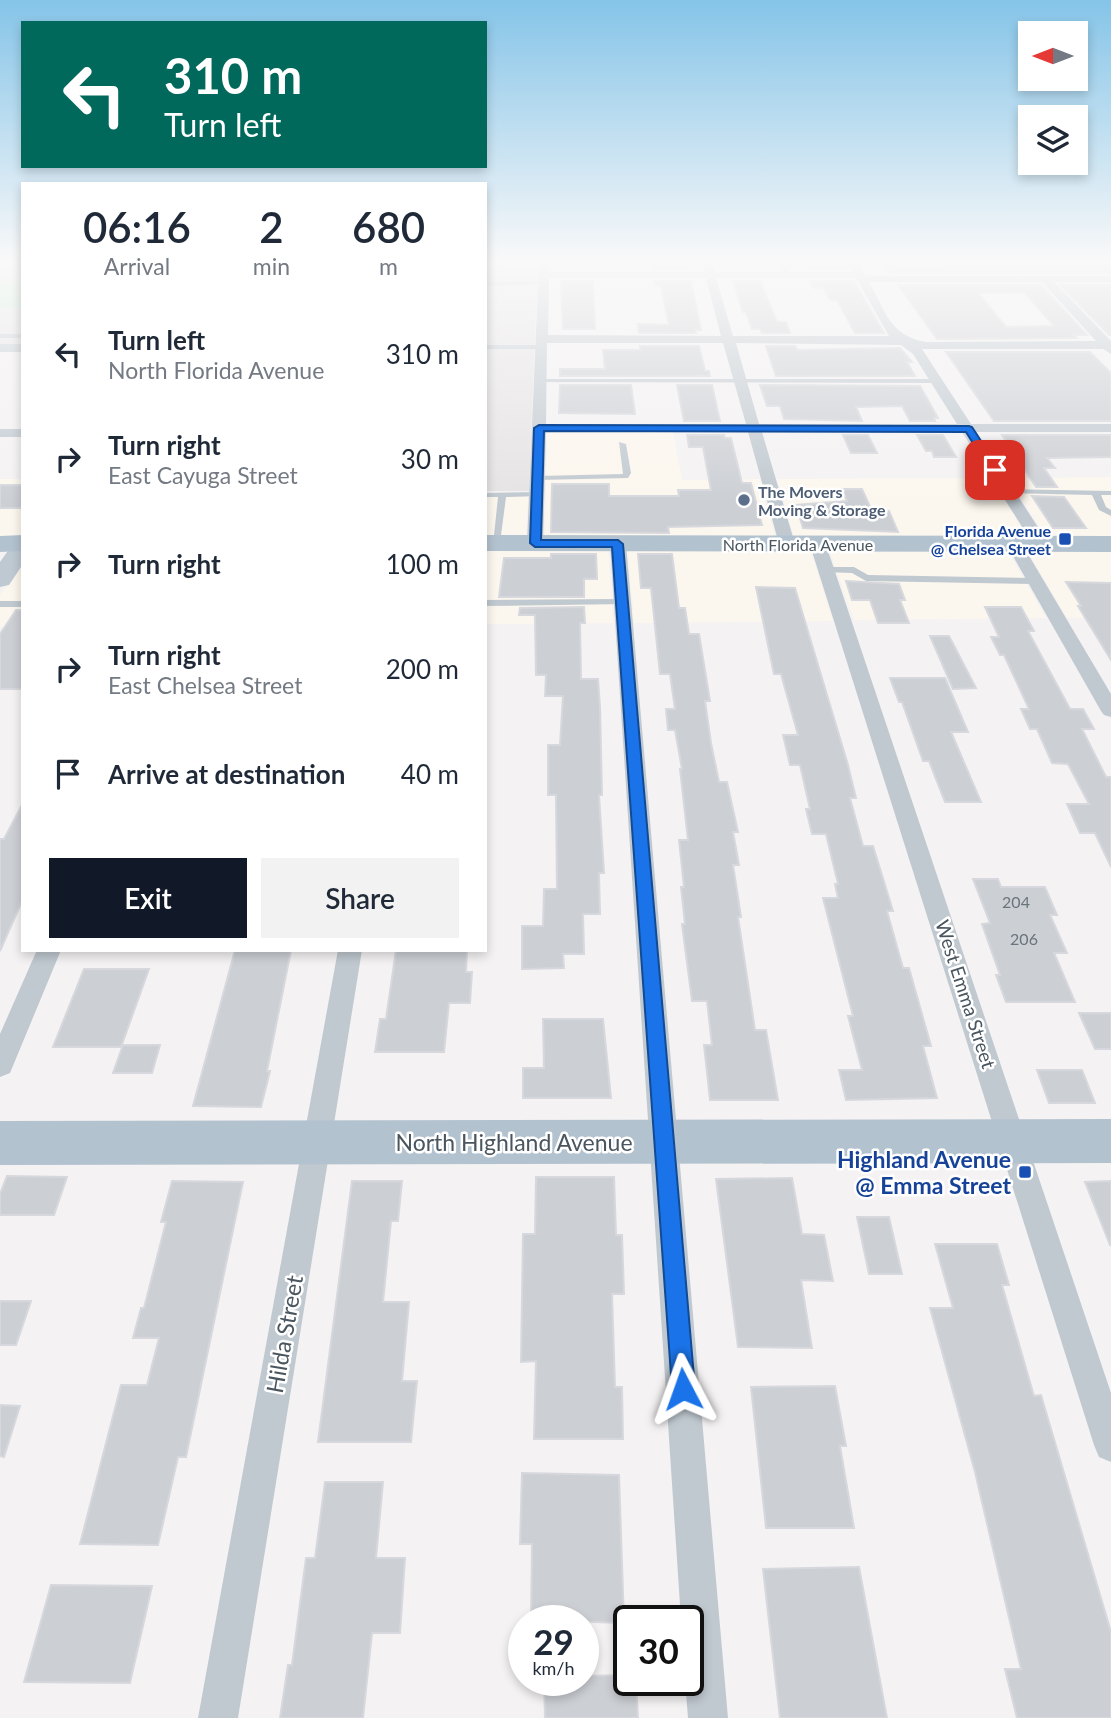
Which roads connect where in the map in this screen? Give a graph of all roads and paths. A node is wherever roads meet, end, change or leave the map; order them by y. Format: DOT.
graph roads {
  1 [pos="656,341"];
  2 [pos="729,341"];
  3 [pos="898,341"];
  4 [pos="903,341"];
  5 [pos="543,343"];
  6 [pos="906,343"];
  7 [pos="487,347"];
  8 [pos="1110,347"];
  9 [pos="0,348"];
  10 [pos="21,348"];
  11 [pos="541,381"];
  12 [pos="937,381"];
  13 [pos="741,382"];
  14 [pos="539,428"];
  15 [pos="754,428"];
  16 [pos="1111,428"];
  17 [pos="969,429"];
  18 [pos="0,433"];
  19 [pos="21,433"];
  20 [pos="622,444"];
  21 [pos="538,478"];
  22 [pos="1008,491"];
  23 [pos="1095,492"];
  24 [pos="1111,493"];
  25 [pos="537,494"];
  26 [pos="487,495"];
  27 [pos="502,495"];
  28 [pos="1111,513"];
  29 [pos="490,543"];
  30 [pos="535,543"];
  31 [pos="0,544"];
  32 [pos="618,544"];
  33 [pos="787,544"];
  34 [pos="1014,544"];
  35 [pos="1041,544"];
  36 [pos="1111,544"];
  37 [pos="21,545"];
  38 [pos="21,548"];
  39 [pos="822,557"];
  40 [pos="0,580"];
  41 [pos="1035,581"];
  42 [pos="622,602"];
  43 [pos="487,603"];
  44 [pos="0,604"];
  45 [pos="21,604"];
  46 [pos="1111,710"];
  47 [pos="48,952"];
  48 [pos="350,952"];
  49 [pos="0,1065"];
  50 [pos="1014,1141"];
  51 [pos="1111,1141"];
  52 [pos="317,1142"];
  53 [pos="665,1142"];
  54 [pos="0,1143"];
  55 [pos="1111,1445"];
  56 [pos="218,1718"];
  57 [pos="708,1718"];
  1 -- 5 [label="street"];
  2 -- 13 [label="street"];
  3 -- 6 [label="street"];
  4 -- 6 [label="street"];
  5 -- 7 [label="lane"];
  5 -- 11 [label="street"];
  6 -- 8 [label="street"];
  6 -- 12 [label="street"];
  9 -- 10 [label="street"];
  11 -- 13 [label="lane"];
  11 -- 14 [label="street"];
  12 -- 13 [label="lane"];
  12 -- 17 [label="street"];
  13 -- 15 [label="street"];
  14 -- 15 [label="street"];
  14 -- 21 [label="street"];
  15 -- 17 [label="street"];
  15 -- 33 [label="street"];
  16 -- 17 [label="street"];
  17 -- 22 [label="street"];
  18 -- 19 [label="street"];
  20 -- 21 [label="lane"];
  21 -- 25 [label="street"];
  22 -- 23 [label="lane"];
  22 -- 35 [label="street"];
  23 -- 24 [label="lane"];
  23 -- 28 [label="lane"];
  25 -- 27 [label="lane"];
  25 -- 30 [label="street"];
  26 -- 27 [label="lane"];
  27 -- 29 [label="lane"];
  29 -- 30 [label="main road, North Florida Avenue"];
  30 -- 32 [label="main road, North Florida Avenue"];
  31 -- 37 [label="main road"];
  32 -- 33 [label="main road, North Florida Avenue"];
  32 -- 42 [label="street"];
  33 -- 39 [label="main road, North Florida Avenue"];
  34 -- 35 [label="main road, North Florida Avenue"];
  34 -- 39 [label="main road, North Florida Avenue"];
  34 -- 41 [label="street"];
  35 -- 36 [label="main road, North Florida Avenue"];
  38 -- 40 [label="street"];
  39 -- 41 [label="lane"];
  39 -- 50 [label="street, West Emma Street"];
  41 -- 46 [label="street"];
  42 -- 43 [label="lane"];
  42 -- 53 [label="street"];
  44 -- 45 [label="lane"];
  47 -- 49 [label="street"];
  48 -- 52 [label="street, Hilda Street"];
  50 -- 51 [label="main road, North Highland Avenue"];
  50 -- 53 [label="main road, North Highland Avenue"];
  50 -- 55 [label="street, West Emma Street"];
  52 -- 53 [label="main road, North Highland Avenue"];
  52 -- 54 [label="main road, North Highland Avenue"];
  52 -- 56 [label="street, Hilda Street"];
  53 -- 57 [label="street"];
}
